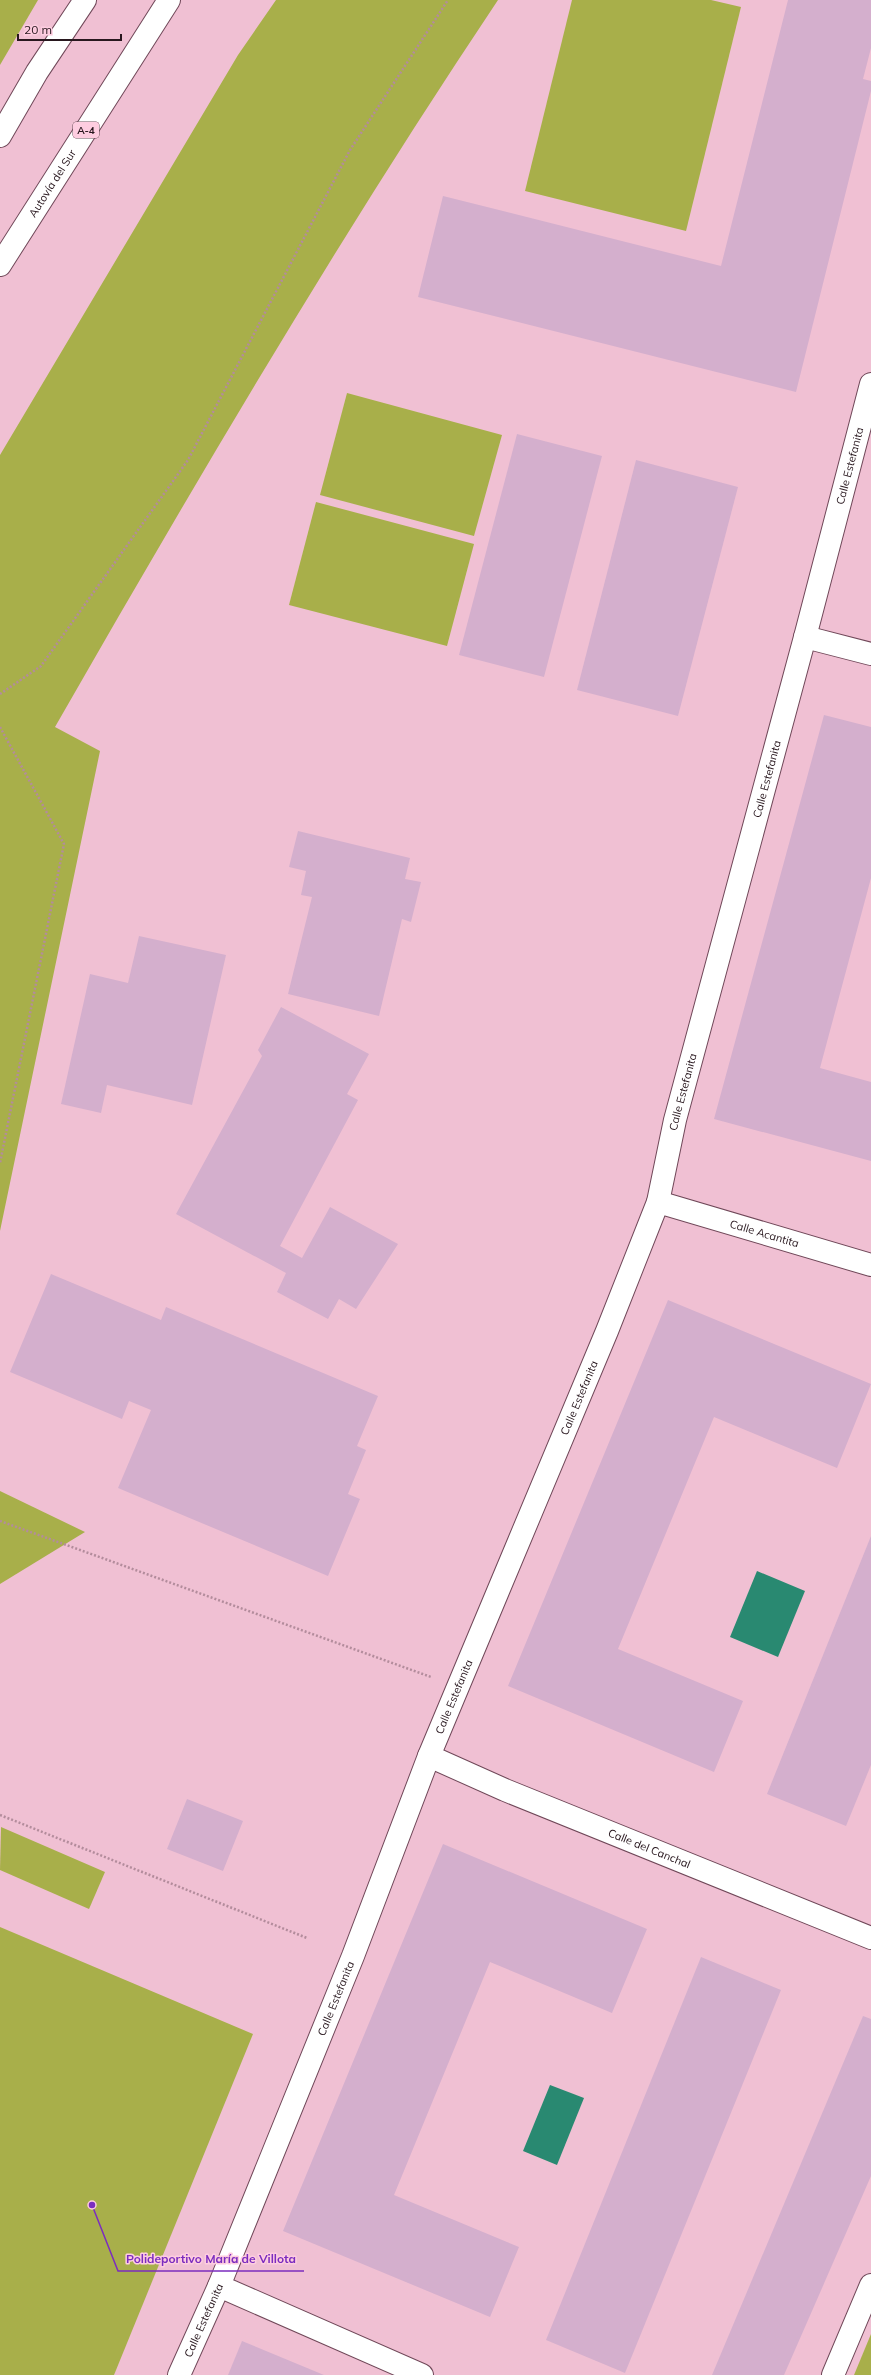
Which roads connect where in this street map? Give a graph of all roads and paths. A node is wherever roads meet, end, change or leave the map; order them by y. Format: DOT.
graph roads {
  1 [pos="85,0"];
  2 [pos="169,0"];
  3 [pos="448,0"];
  4 [pos="0,136"];
  5 [pos="0,266"];
  6 [pos="871,384"];
  7 [pos="805,637"];
  8 [pos="871,654"];
  9 [pos="0,694"];
  10 [pos="0,726"];
  11 [pos="0,1163"];
  12 [pos="658,1202"];
  13 [pos="871,1265"];
  14 [pos="0,1521"];
  15 [pos="458,1687"];
  16 [pos="429,1756"];
  17 [pos="0,1815"];
  18 [pos="307,1938"];
  19 [pos="871,1938"];
  20 [pos="871,2285"];
  21 [pos="219,2286"];
  22 [pos="179,2375"];
  23 [pos="422,2375"];
  24 [pos="833,2375"];
  1 -- 4 [label="main road"];
  2 -- 5 [label="main road, Autovía del Sur / A-4"];
  3 -- 9 [label="path"];
  6 -- 7 [label="main road, Calle Estefanita"];
  7 -- 8 [label="main road"];
  7 -- 12 [label="main road, Calle Estefanita"];
  10 -- 11 [label="path"];
  12 -- 13 [label="main road, Calle Acantita"];
  12 -- 15 [label="main road, Calle Estefanita"];
  14 -- 15 [label="path"];
  15 -- 16 [label="main road, Calle Estefanita"];
  16 -- 19 [label="main road, Calle del Canchal"];
  16 -- 21 [label="main road, Calle Estefanita"];
  17 -- 18 [label="path"];
  20 -- 24 [label="main road"];
  21 -- 22 [label="main road, Calle Estefanita"];
  21 -- 23 [label="main road"];
}
